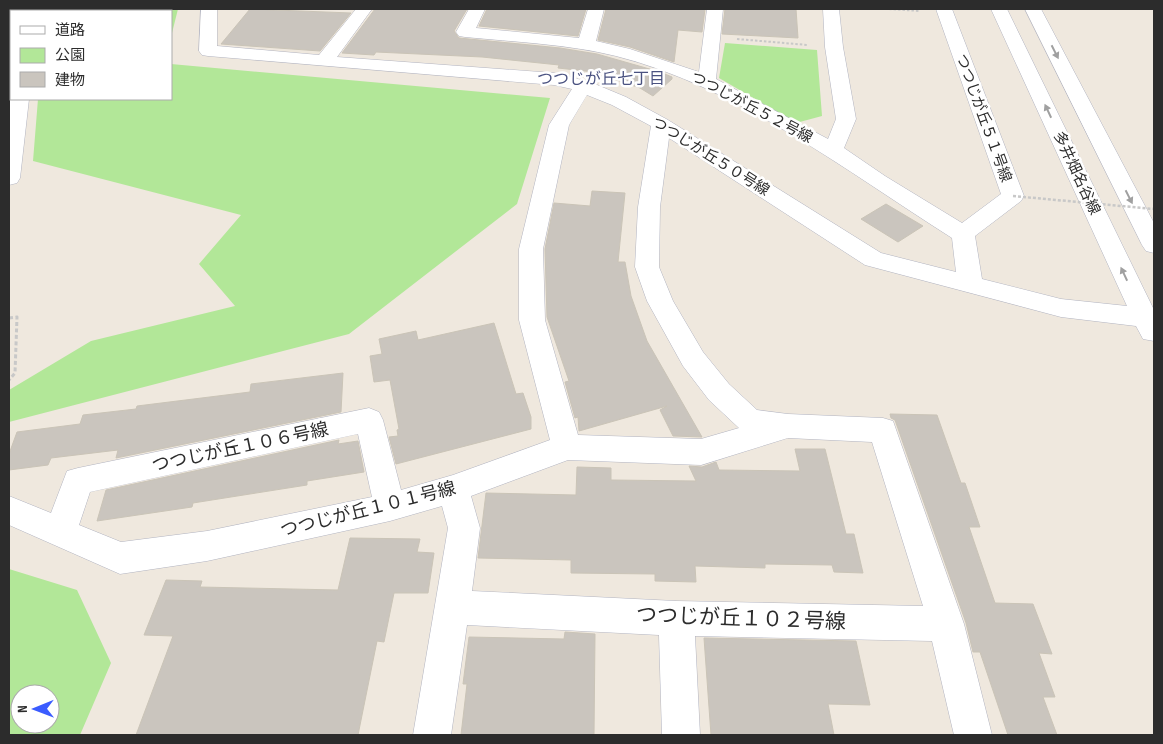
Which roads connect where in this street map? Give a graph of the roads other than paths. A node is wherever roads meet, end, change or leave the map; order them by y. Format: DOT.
graph roads {
  1 [pos="209,9"];
  2 [pos="364,9"];
  3 [pos="477,9"];
  4 [pos="596,9"];
  5 [pos="715,9"];
  6 [pos="831,9"];
  7 [pos="944,9"];
  8 [pos="999,9"];
  9 [pos="1032,9"];
  10 [pos="586,44"];
  11 [pos="324,61"];
  12 [pos="707,81"];
  13 [pos="583,86"];
  14 [pos="19,100"];
  15 [pos="661,124"];
  16 [pos="11,145"];
  17 [pos="833,150"];
  18 [pos="9,178"];
  19 [pos="963,234"];
  20 [pos="1154,246"];
  21 [pos="970,283"];
  22 [pos="1151,325"];
  23 [pos="788,426"];
  24 [pos="566,447"];
  25 [pos="453,489"];
  26 [pos="390,508"];
  27 [pos="9,510"];
  28 [pos="60,533"];
  29 [pos="452,607"];
  30 [pos="676,618"];
  31 [pos="946,624"];
  32 [pos="432,735"];
  33 [pos="681,735"];
  34 [pos="974,735"];
  1 -- 11 [label="street, つつじが丘５０号線"];
  2 -- 11 [label="street"];
  3 -- 10 [label="street, つつじが丘５２号線"];
  4 -- 10 [label="street"];
  5 -- 12 [label="street"];
  6 -- 17 [label="street"];
  7 -- 19 [label="street, つつじが丘５１号線"];
  22 -- 8 [label="street, 多井畑名谷線, one-way"];
  9 -- 20 [label="street, 多井畑名谷線, one-way"];
  10 -- 12 [label="street, つつじが丘５２号線"];
  11 -- 13 [label="street, つつじが丘５０号線"];
  12 -- 17 [label="street, つつじが丘５２号線"];
  13 -- 15 [label="street, つつじが丘５０号線"];
  13 -- 24 [label="street"];
  14 -- 16 [label="street"];
  15 -- 21 [label="street, つつじが丘５０号線"];
  15 -- 23 [label="street"];
  16 -- 18 [label="street"];
  17 -- 19 [label="street, つつじが丘５２号線"];
  19 -- 21 [label="street"];
  21 -- 22 [label="street, つつじが丘５０号線"];
  23 -- 24 [label="street, つつじが丘１０１号線"];
  23 -- 31 [label="street"];
  24 -- 25 [label="street, つつじが丘１０１号線"];
  25 -- 26 [label="street, つつじが丘１０１号線"];
  25 -- 29 [label="street"];
  26 -- 28 [label="street, つつじが丘１０１号線"];
  26 -- 28 [label="street, つつじが丘１０６号線"];
  27 -- 28 [label="street, つつじが丘１０１号線"];
  29 -- 30 [label="street, つつじが丘１０２号線"];
  29 -- 32 [label="street"];
  30 -- 31 [label="street, つつじが丘１０２号線"];
  30 -- 33 [label="street"];
  31 -- 34 [label="street"];
}
